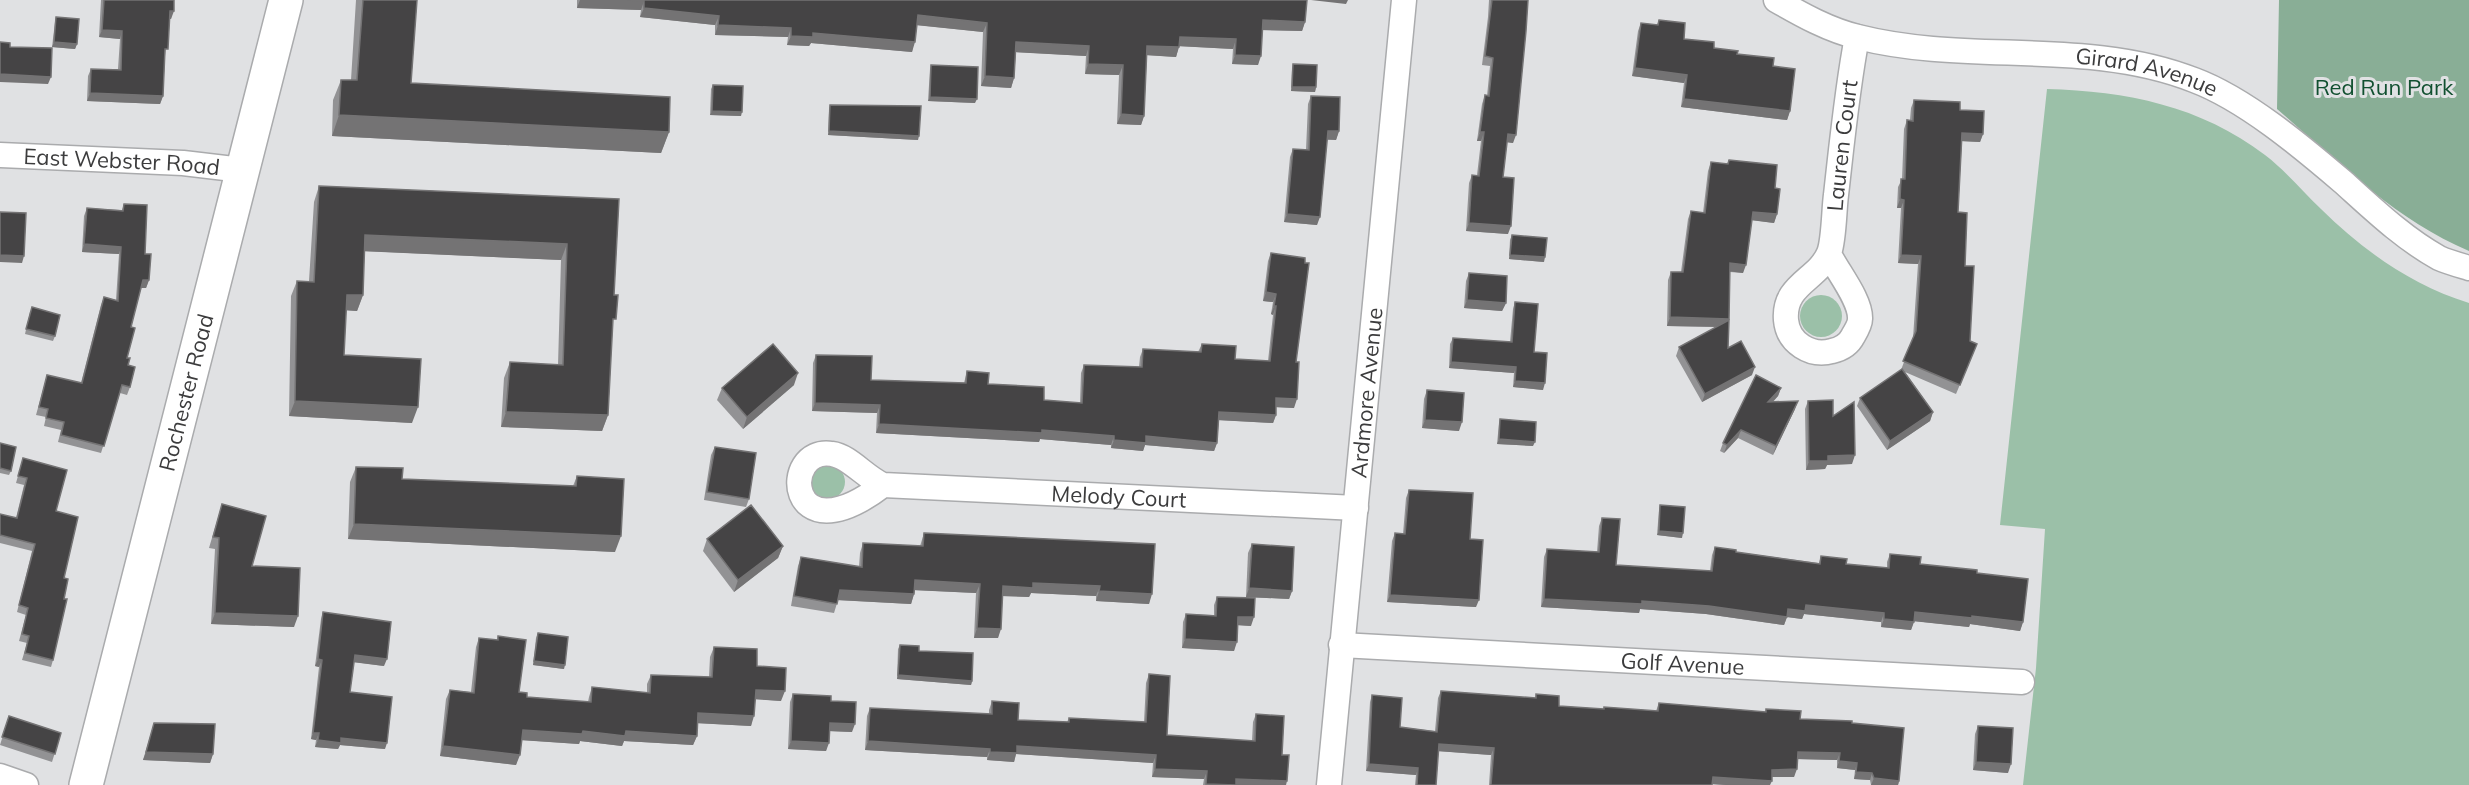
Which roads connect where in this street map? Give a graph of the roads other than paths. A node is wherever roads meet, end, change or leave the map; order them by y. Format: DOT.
graph roads {
  1 [pos="286,0"];
  2 [pos="1404,0"];
  3 [pos="1776,0"];
  4 [pos="1857,37"];
  5 [pos="0,155"];
  6 [pos="242,170"];
  7 [pos="1829,254"];
  8 [pos="2469,268"];
  9 [pos="883,485"];
  10 [pos="1356,508"];
  11 [pos="1341,645"];
  12 [pos="2022,682"];
  13 [pos="0,776"];
  14 [pos="93,784"];
  15 [pos="26,785"];
  16 [pos="1329,785"];
  1 -- 6 [label="main road, Rochester Road"];
  2 -- 10 [label="street, Ardmore Avenue"];
  3 -- 4 [label="street, Girard Avenue"];
  4 -- 7 [label="street, Lauren Court"];
  4 -- 8 [label="street, Girard Avenue"];
  5 -- 6 [label="street, East Webster Road"];
  6 -- 14 [label="main road, Rochester Road"];
  9 -- 10 [label="street, Melody Court"];
  10 -- 11 [label="street, Ardmore Avenue"];
  11 -- 12 [label="street, Golf Avenue"];
  11 -- 16 [label="street, Ardmore Avenue"];
  13 -- 15 [label="street"];
}
